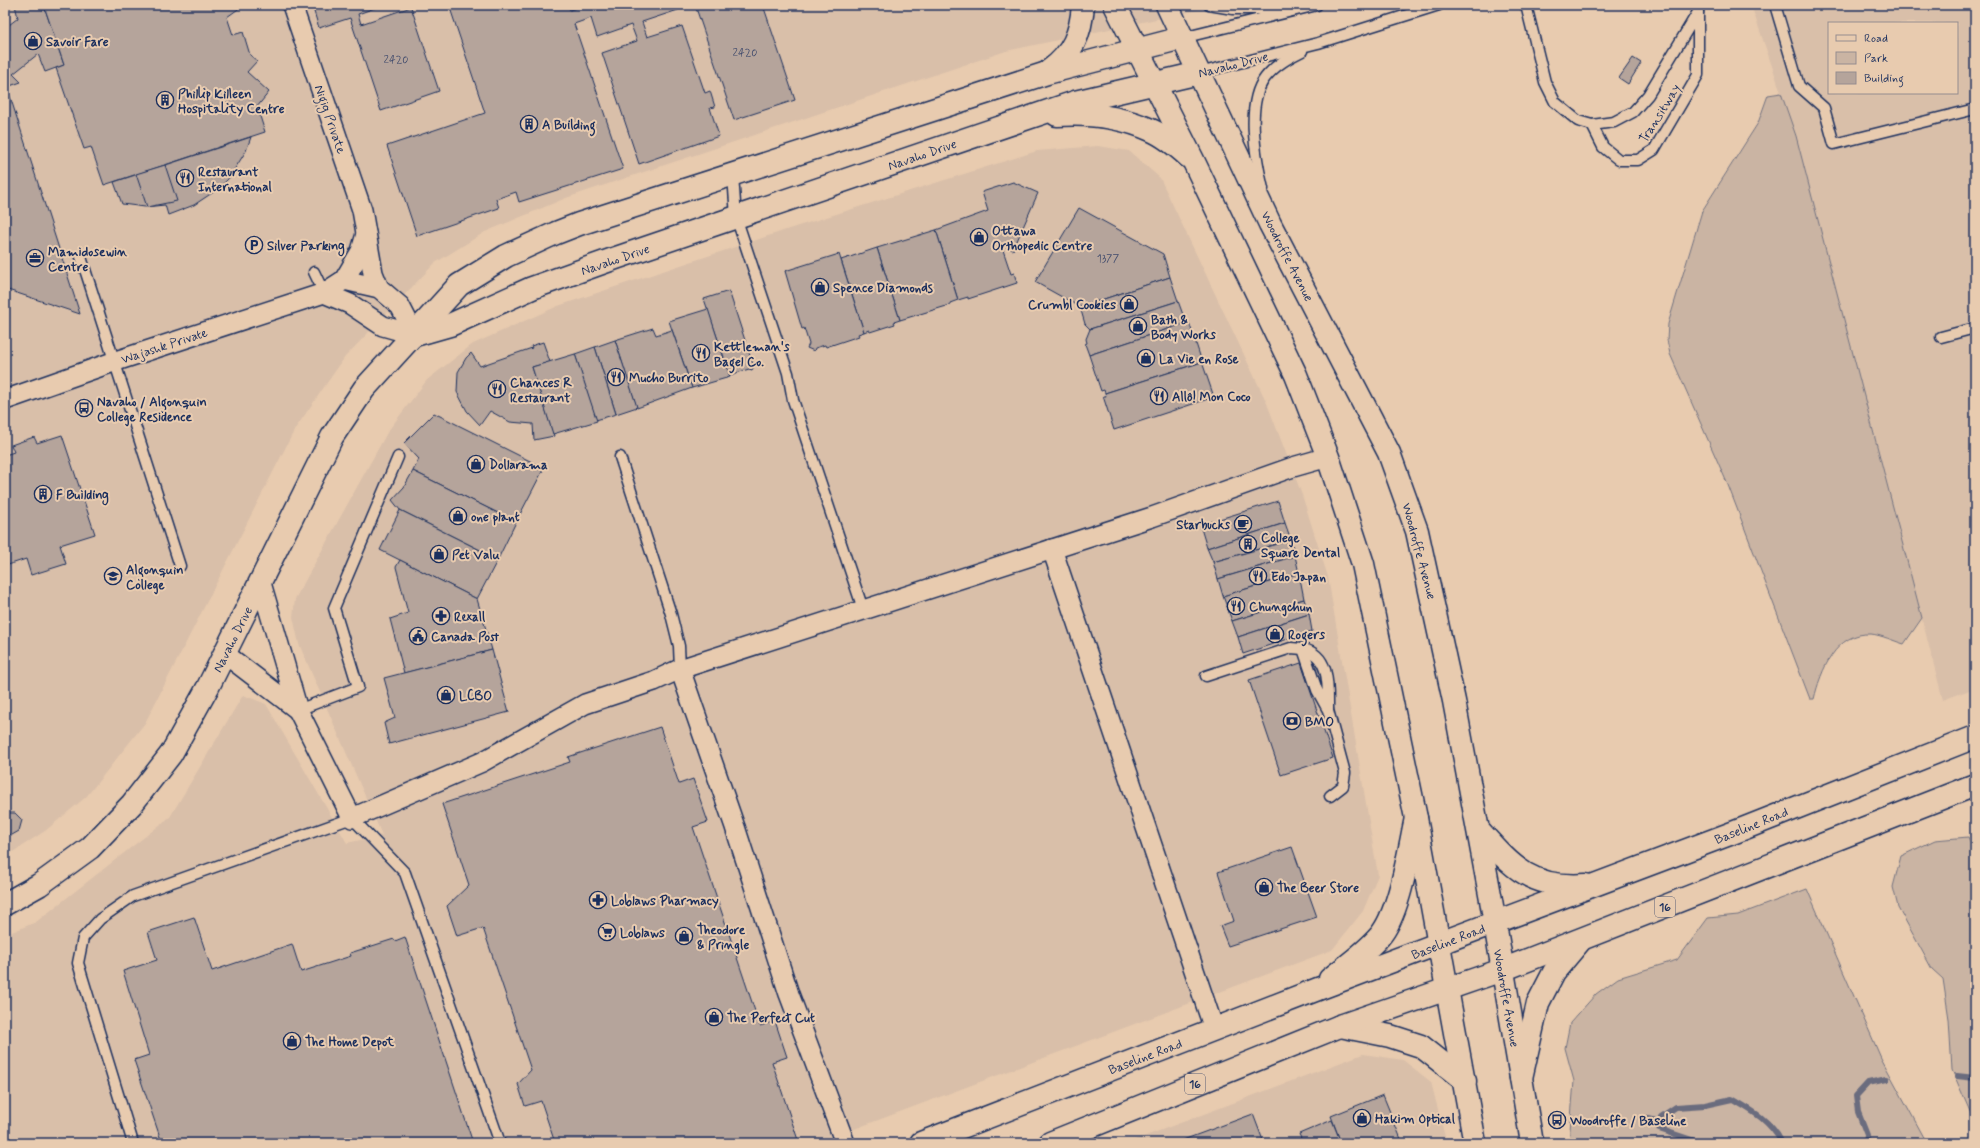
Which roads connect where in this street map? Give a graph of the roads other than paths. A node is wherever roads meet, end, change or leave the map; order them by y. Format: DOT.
graph roads {
  1 [pos="292,5"];
  2 [pos="1083,5"];
  3 [pos="1115,5"];
  4 [pos="1167,5"];
  5 [pos="1209,5"];
  6 [pos="1317,5"];
  7 [pos="1439,5"];
  8 [pos="1526,5"];
  9 [pos="1775,5"];
  10 [pos="1306,8"];
  11 [pos="1698,9"];
  12 [pos="1182,38"];
  13 [pos="1318,43"];
  14 [pos="1137,48"];
  15 [pos="1046,73"];
  16 [pos="1199,73"];
  17 [pos="1154,83"];
  18 [pos="1975,109"];
  19 [pos="1034,116"];
  20 [pos="1592,125"];
  21 [pos="1193,160"];
  22 [pos="734,175"];
  23 [pos="736,218"];
  24 [pos="1270,224"];
  25 [pos="366,234"];
  26 [pos="81,257"];
  27 [pos="314,272"];
  28 [pos="344,280"];
  29 [pos="379,288"];
  30 [pos="324,293"];
  31 [pos="1975,328"];
  32 [pos="415,335"];
  33 [pos="1941,337"];
  34 [pos="116,361"];
  35 [pos="5,400"];
  36 [pos="398,457"];
  37 [pos="1328,457"];
  38 [pos="620,458"];
  39 [pos="1052,549"];
  40 [pos="180,566"];
  41 [pos="261,583"];
  42 [pos="863,609"];
  43 [pos="225,654"];
  44 [pos="680,669"];
  45 [pos="1206,676"];
  46 [pos="298,710"];
  47 [pos="1975,737"];
  48 [pos="1975,785"];
  49 [pos="1330,796"];
  50 [pos="352,818"];
  51 [pos="1416,818"];
  52 [pos="1479,830"];
  53 [pos="1599,884"];
  54 [pos="5,904"];
  55 [pos="1495,923"];
  56 [pos="1580,940"];
  57 [pos="1439,945"];
  58 [pos="1502,970"];
  59 [pos="1447,988"];
  60 [pos="1318,989"];
  61 [pos="1340,1026"];
  62 [pos="1214,1029"];
  63 [pos="1521,1078"];
  64 [pos="1465,1081"];
  65 [pos="133,1143"];
  66 [pos="500,1143"];
  67 [pos="845,1143"];
  68 [pos="921,1143"];
  69 [pos="1050,1143"];
  70 [pos="1475,1143"];
  71 [pos="1532,1143"];
  1 -- 25 [label="street, Nigig Private"];
  2 -- 15 [label="main road"];
  3 -- 14 [label="main road"];
  4 -- 12 [label="main road, Woodroffe Avenue"];
  5 -- 10 [label="lane"];
  6 -- 10 [label="lane, Navaho Drive"];
  7 -- 13 [label="lane, Navaho Drive"];
  8 -- 20 [label="lane"];
  9 -- 18 [label="lane"];
  10 -- 12 [label="lane, Navaho Drive"];
  11 -- 20 [label="lane, Transitway"];
  11 -- 20 [label="lane, Transitway"];
  12 -- 14 [label="main road, Navaho Drive"];
  12 -- 16 [label="main road, Woodroffe Avenue"];
  13 -- 16 [label="lane, Navaho Drive"];
  13 -- 24 [label="lane"];
  14 -- 15 [label="main road, Navaho Drive"];
  14 -- 17 [label="main road"];
  15 -- 22 [label="main road, Navaho Drive"];
  16 -- 17 [label="main road, Navaho Drive"];
  16 -- 24 [label="main road, Woodroffe Avenue"];
  17 -- 19 [label="main road, Navaho Drive"];
  17 -- 21 [label="main road"];
  19 -- 21 [label="main road"];
  19 -- 23 [label="main road, Navaho Drive"];
  21 -- 37 [label="main road"];
  22 -- 23 [label="lane"];
  22 -- 32 [label="main road, Navaho Drive"];
  23 -- 32 [label="main road, Navaho Drive"];
  23 -- 42 [label="lane"];
  24 -- 52 [label="main road, Woodroffe Avenue"];
  25 -- 28 [label="street, Nigig Private"];
  25 -- 29 [label="street, Nigig Private"];
  26 -- 34 [label="lane"];
  27 -- 30 [label="lane"];
  28 -- 29 [label="street"];
  28 -- 30 [label="street, Wajashk Private"];
  29 -- 32 [label="street"];
  30 -- 32 [label="street"];
  30 -- 34 [label="street, Wajashk Private"];
  31 -- 33 [label="lane"];
  32 -- 41 [label="main road, Navaho Drive"];
  34 -- 35 [label="street, Wajashk Private"];
  34 -- 40 [label="lane"];
  36 -- 46 [label="lane"];
  37 -- 39 [label="street"];
  37 -- 51 [label="main road"];
  38 -- 44 [label="lane"];
  39 -- 42 [label="street"];
  39 -- 62 [label="street"];
  41 -- 43 [label="main road, Navaho Drive"];
  41 -- 46 [label="street"];
  42 -- 44 [label="street"];
  43 -- 46 [label="street"];
  43 -- 54 [label="main road, Navaho Drive"];
  44 -- 50 [label="street"];
  44 -- 67 [label="street"];
  45 -- 49 [label="lane"];
  46 -- 50 [label="street"];
  47 -- 53 [label="main road, Baseline Road"];
  48 -- 56 [label="main road, 16"];
  50 -- 65 [label="lane"];
  50 -- 66 [label="lane"];
  51 -- 57 [label="main road"];
  51 -- 60 [label="main road"];
  52 -- 53 [label="main road"];
  52 -- 55 [label="main road, Woodroffe Avenue"];
  53 -- 55 [label="main road, Baseline Road"];
  55 -- 57 [label="main road, Baseline Road"];
  55 -- 58 [label="main road, Woodroffe Avenue"];
  56 -- 58 [label="main road, 16"];
  56 -- 63 [label="main road"];
  57 -- 59 [label="main road"];
  57 -- 60 [label="main road, Baseline Road"];
  58 -- 59 [label="main road, 16"];
  58 -- 63 [label="main road, Woodroffe Avenue"];
  59 -- 61 [label="main road, 16"];
  59 -- 64 [label="main road"];
  60 -- 62 [label="main road, Baseline Road"];
  61 -- 64 [label="main road"];
  61 -- 69 [label="main road, 16"];
  62 -- 68 [label="main road, Baseline Road"];
  63 -- 71 [label="main road, Woodroffe Avenue"];
  64 -- 70 [label="main road"];
}
